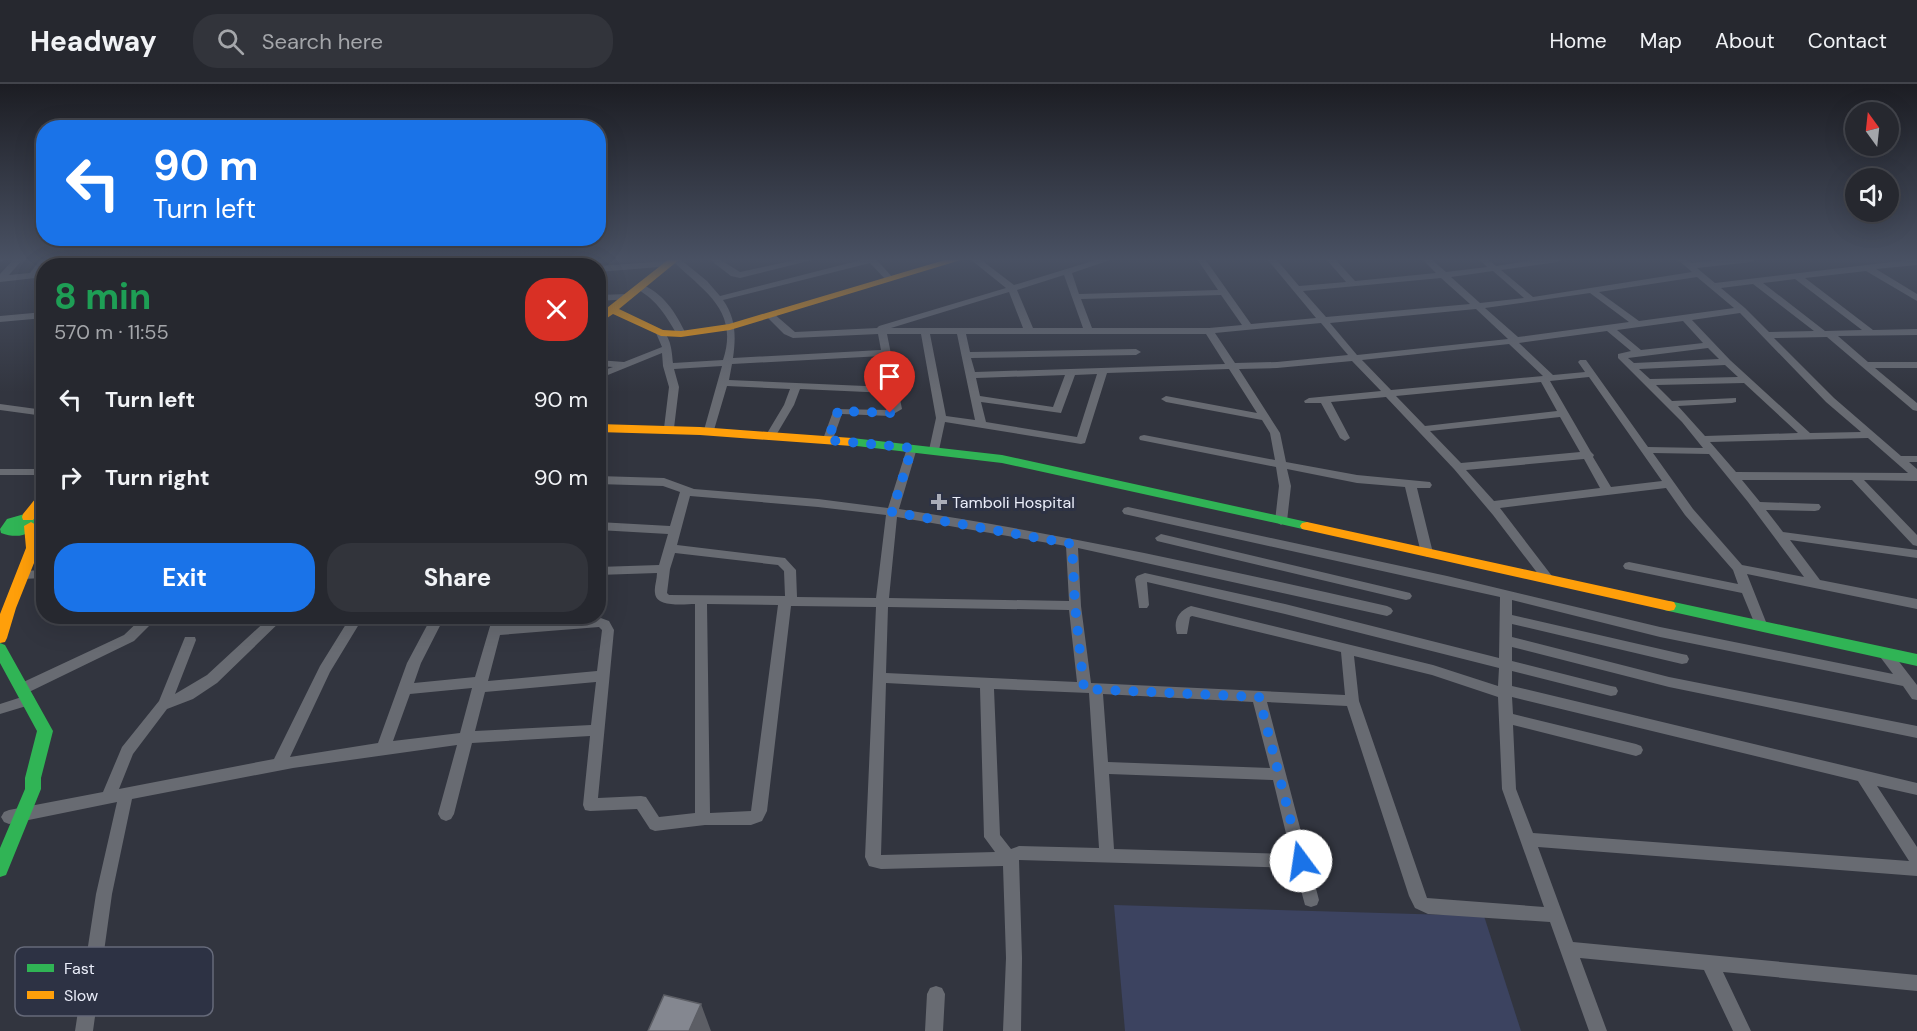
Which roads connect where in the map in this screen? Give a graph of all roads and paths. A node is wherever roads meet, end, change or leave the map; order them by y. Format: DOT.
graph roads {
  1 [pos="620,303"];
  2 [pos="664,303"];
  3 [pos="720,303"];
  4 [pos="809,303"];
  5 [pos="964,303"];
  6 [pos="1017,303"];
  7 [pos="1078,303"];
  8 [pos="1232,303"];
  9 [pos="1308,303"];
  10 [pos="1474,303"];
  11 [pos="1507,303"];
  12 [pos="1609,303"];
  13 [pos="1734,303"];
  14 [pos="1785,303"];
  15 [pos="1836,303"];
  16 [pos="1478,307"];
  17 [pos="612,310"];
  18 [pos="1742,310"];
  19 [pos="606,315"];
  20 [pos="770,315"];
  21 [pos="36,316"];
  22 [pos="1683,317"];
  23 [pos="0,319"];
  24 [pos="1324,322"];
  25 [pos="1636,323"];
  26 [pos="730,327"];
  27 [pos="1249,328"];
  28 [pos="1609,328"];
  29 [pos="1088,330"];
  30 [pos="877,331"];
  31 [pos="1029,331"];
  32 [pos="1209,331"];
  33 [pos="925,332"];
  34 [pos="961,332"];
  35 [pos="1917,332"];
  36 [pos="661,333"];
  37 [pos="1825,333"];
  38 [pos="1871,333"];
  39 [pos="681,334"];
  40 [pos="1766,335"];
  41 [pos="1514,341"];
  42 [pos="1710,345"];
  43 [pos="667,348"];
  44 [pos="1136,352"];
  45 [pos="886,353"];
  46 [pos="1639,353"];
  47 [pos="966,355"];
  48 [pos="1355,358"];
  49 [pos="726,362"];
  50 [pos="1583,362"];
  51 [pos="1726,362"];
  52 [pos="606,363"];
  53 [pos="627,364"];
  54 [pos="1868,365"];
  55 [pos="1917,365"];
  56 [pos="668,366"];
  57 [pos="1631,366"];
  58 [pos="1232,367"];
  59 [pos="1103,371"];
  60 [pos="1071,372"];
  61 [pos="606,373"];
  62 [pos="1592,374"];
  63 [pos="971,375"];
  64 [pos="1548,378"];
  65 [pos="1746,380"];
  66 [pos="1647,382"];
  67 [pos="722,383"];
  68 [pos="796,386"];
  69 [pos="893,390"];
  70 [pos="1389,394"];
  71 [pos="976,398"];
  72 [pos="1166,399"];
  73 [pos="1325,400"];
  74 [pos="1732,400"];
  75 [pos="1309,401"];
  76 [pos="1670,404"];
  77 [pos="0,407"];
  78 [pos="1917,408"];
  79 [pos="36,412"];
  80 [pos="1564,413"];
  81 [pos="941,418"];
  82 [pos="1265,418"];
  83 [pos="981,424"];
  84 [pos="606,428"];
  85 [pos="669,428"];
  86 [pos="1422,429"];
  87 [pos="709,430"];
  88 [pos="771,435"];
  89 [pos="1871,435"];
  90 [pos="1808,437"];
  91 [pos="1144,438"];
  92 [pos="1345,438"];
  93 [pos="1702,439"];
  94 [pos="828,440"];
  95 [pos="912,448"];
  96 [pos="934,450"];
  97 [pos="1645,450"];
  98 [pos="1712,451"];
  99 [pos="1589,455"];
  100 [pos="1899,459"];
  101 [pos="1917,459"];
  102 [pos="1281,464"];
  103 [pos="1458,467"];
  104 [pos="0,472"];
  105 [pos="36,472"];
  106 [pos="1733,476"];
  107 [pos="1854,476"];
  108 [pos="1917,476"];
  109 [pos="606,480"];
  110 [pos="1410,484"];
  111 [pos="1669,484"];
  112 [pos="1426,485"];
  113 [pos="686,491"];
  114 [pos="1608,492"];
  115 [pos="1491,505"];
  116 [pos="1758,506"];
  117 [pos="1815,507"];
  118 [pos="36,510"];
  119 [pos="1128,510"];
  120 [pos="892,512"];
  121 [pos="1281,521"];
  122 [pos="29,522"];
  123 [pos="606,526"];
  124 [pos="675,530"];
  125 [pos="3,531"];
  126 [pos="1779,535"];
  127 [pos="1161,538"];
  128 [pos="1917,542"];
  129 [pos="1273,543"];
  130 [pos="1072,544"];
  131 [pos="669,548"];
  132 [pos="1427,553"];
  133 [pos="1917,554"];
  134 [pos="1268,563"];
  135 [pos="1629,567"];
  136 [pos="1738,568"];
  137 [pos="664,569"];
  138 [pos="606,571"];
  139 [pos="36,574"];
  140 [pos="22,575"];
  141 [pos="1549,580"];
  142 [pos="1816,584"];
  143 [pos="1747,590"];
  144 [pos="1506,594"];
  145 [pos="1406,596"];
  146 [pos="701,600"];
  147 [pos="788,602"];
  148 [pos="882,603"];
  149 [pos="1917,604"];
  150 [pos="1143,605"];
  151 [pos="1075,606"];
  152 [pos="1387,611"];
  153 [pos="1505,618"];
  154 [pos="144,624"];
  155 [pos="271,624"];
  156 [pos="353,624"];
  157 [pos="435,624"];
  158 [pos="497,624"];
  159 [pos="572,624"];
  160 [pos="604,624"];
  161 [pos="1762,627"];
  162 [pos="495,630"];
  163 [pos="1182,632"];
  164 [pos="0,638"];
  165 [pos="190,640"];
  166 [pos="1505,640"];
  167 [pos="0,649"];
  168 [pos="1347,649"];
  169 [pos="1885,654"];
  170 [pos="1682,659"];
  171 [pos="1917,660"];
  172 [pos="1505,664"];
  173 [pos="602,676"];
  174 [pos="881,678"];
  175 [pos="1907,682"];
  176 [pos="987,684"];
  177 [pos="480,685"];
  178 [pos="405,689"];
  179 [pos="1090,689"];
  180 [pos="1505,692"];
  181 [pos="1611,692"];
  182 [pos="25,694"];
  183 [pos="1917,695"];
  184 [pos="1259,697"];
  185 [pos="1352,701"];
  186 [pos="165,702"];
  187 [pos="0,709"];
  188 [pos="1506,717"];
  189 [pos="596,730"];
  190 [pos="1917,732"];
  191 [pos="465,738"];
  192 [pos="383,749"];
  193 [pos="1636,750"];
  194 [pos="279,764"];
  195 [pos="1101,768"];
  196 [pos="1279,774"];
  197 [pos="1863,776"];
  198 [pos="1917,789"];
  199 [pos="126,794"];
  200 [pos="108,797"];
  201 [pos="446,814"];
  202 [pos="16,816"];
  203 [pos="704,819"];
  204 [pos="0,837"];
  205 [pos="1527,838"];
  206 [pos="1107,855"];
  207 [pos="1009,860"];
  208 [pos="1301,861"];
  209 [pos="1917,861"];
  210 [pos="1917,868"];
  211 [pos="0,869"];
  212 [pos="1311,900"];
  213 [pos="1556,915"];
  214 [pos="96,947"];
  215 [pos="1568,948"];
  216 [pos="1709,962"];
  217 [pos="1917,983"];
  218 [pos="936,994"];
  219 [pos="86,1016"];
  220 [pos="84,1031"];
  221 [pos="934,1031"];
  222 [pos="1012,1031"];
  223 [pos="1598,1031"];
  224 [pos="1742,1031"];
  1 -- 17 [label="street"];
  2 -- 39 [label="street"];
  3 -- 26 [label="street"];
  4 -- 20 [label="street"];
  5 -- 30 [label="street"];
  6 -- 31 [label="street"];
  7 -- 29 [label="street"];
  8 -- 27 [label="street"];
  9 -- 24 [label="street"];
  10 -- 16 [label="street"];
  11 -- 16 [label="street"];
  12 -- 25 [label="street"];
  13 -- 18 [label="street"];
  14 -- 37 [label="street"];
  15 -- 38 [label="street"];
  16 -- 24 [label="street"];
  16 -- 41 [label="street"];
  17 -- 19 [label="street"];
  17 -- 36 [label="street"];
  18 -- 22 [label="street"];
  18 -- 40 [label="street"];
  20 -- 26 [label="street"];
  20 -- 30 [label="street"];
  21 -- 23 [label="street"];
  22 -- 25 [label="street"];
  22 -- 42 [label="street"];
  24 -- 27 [label="street"];
  24 -- 48 [label="street"];
  25 -- 28 [label="street"];
  26 -- 39 [label="street"];
  26 -- 49 [label="street"];
  27 -- 32 [label="street"];
  28 -- 41 [label="street"];
  28 -- 46 [label="street"];
  29 -- 31 [label="street"];
  29 -- 32 [label="street"];
  30 -- 33 [label="street"];
  30 -- 45 [label="street"];
  31 -- 34 [label="street"];
  32 -- 58 [label="street"];
  33 -- 34 [label="street"];
  33 -- 81 [label="street"];
  34 -- 47 [label="street"];
  35 -- 38 [label="street"];
  36 -- 39 [label="street"];
  36 -- 43 [label="street"];
  37 -- 38 [label="street"];
  37 -- 40 [label="street"];
  37 -- 54 [label="street"];
  40 -- 89 [label="street"];
  41 -- 48 [label="street"];
  41 -- 64 [label="street"];
  42 -- 46 [label="street"];
  42 -- 51 [label="street"];
  43 -- 53 [label="street"];
  43 -- 56 [label="street"];
  44 -- 47 [label="street"];
  45 -- 49 [label="street"];
  45 -- 69 [label="street"];
  46 -- 57 [label="street"];
  47 -- 63 [label="street"];
  48 -- 58 [label="street"];
  48 -- 70 [label="street"];
  49 -- 56 [label="street"];
  49 -- 67 [label="street"];
  50 -- 62 [label="street"];
  51 -- 57 [label="street"];
  51 -- 65 [label="street"];
  52 -- 53 [label="street"];
  53 -- 61 [label="street"];
  54 -- 55 [label="street"];
  54 -- 78 [label="street"];
  56 -- 85 [label="street"];
  57 -- 66 [label="street"];
  58 -- 59 [label="street"];
  58 -- 82 [label="street"];
  59 -- 60 [label="street"];
  59 -- 83 [label="street"];
  60 -- 63 [label="street"];
  60 -- 71 [label="street"];
  62 -- 64 [label="street"];
  62 -- 97 [label="street"];
  63 -- 71 [label="street"];
  64 -- 70 [label="street"];
  64 -- 80 [label="street"];
  65 -- 66 [label="street"];
  65 -- 90 [label="street"];
  66 -- 76 [label="street"];
  67 -- 68 [label="street"];
  67 -- 87 [label="street"];
  68 -- 69 [label="street"];
  68 -- 88 [label="street"];
  69 -- 94 [label="street"];
  70 -- 73 [label="street"];
  70 -- 86 [label="street"];
  71 -- 83 [label="street"];
  72 -- 82 [label="street"];
  73 -- 75 [label="street"];
  73 -- 92 [label="street"];
  74 -- 76 [label="street"];
  76 -- 93 [label="street"];
  77 -- 79 [label="street"];
  80 -- 86 [label="street"];
  80 -- 99 [label="street"];
  81 -- 83 [label="street"];
  81 -- 96 [label="street"];
  82 -- 102 [label="street"];
  84 -- 85 [label="street"];
  85 -- 87 [label="street"];
  86 -- 103 [label="street"];
  87 -- 88 [label="street"];
  88 -- 94 [label="street"];
  89 -- 90 [label="street"];
  89 -- 100 [label="street"];
  90 -- 93 [label="street"];
  91 -- 102 [label="street"];
  93 -- 98 [label="street"];
  94 -- 95 [label="street"];
  95 -- 96 [label="street"];
  95 -- 120 [label="street"];
  96 -- 121 [label="street"];
  97 -- 98 [label="street"];
  97 -- 111 [label="street"];
  98 -- 106 [label="street"];
  99 -- 103 [label="street"];
  99 -- 114 [label="street"];
  100 -- 101 [label="street"];
  100 -- 108 [label="street"];
  102 -- 110 [label="street"];
  102 -- 121 [label="street"];
  103 -- 115 [label="street"];
  104 -- 105 [label="street"];
  106 -- 107 [label="street"];
  106 -- 116 [label="street"];
  107 -- 108 [label="street"];
  107 -- 128 [label="street"];
  109 -- 113 [label="street"];
  110 -- 112 [label="street"];
  110 -- 132 [label="street"];
  111 -- 114 [label="street"];
  111 -- 136 [label="street"];
  113 -- 120 [label="street"];
  113 -- 124 [label="street"];
  114 -- 115 [label="street"];
  115 -- 141 [label="street"];
  116 -- 117 [label="street"];
  116 -- 126 [label="street"];
  118 -- 122 [label="street"];
  119 -- 129 [label="street"];
  120 -- 130 [label="street"];
  120 -- 148 [label="street"];
  121 -- 132 [label="street"];
  122 -- 125 [label="street"];
  122 -- 140 [label="street"];
  123 -- 124 [label="street"];
  124 -- 131 [label="street"];
  126 -- 133 [label="street"];
  126 -- 142 [label="street"];
  127 -- 134 [label="street"];
  129 -- 134 [label="street"];
  129 -- 144 [label="street"];
  130 -- 151 [label="street"];
  130 -- 152 [label="street"];
  131 -- 137 [label="street"];
  131 -- 147 [label="street"];
  132 -- 141 [label="street"];
  134 -- 145 [label="street"];
  135 -- 143 [label="street"];
  136 -- 142 [label="street"];
  136 -- 143 [label="street"];
  137 -- 138 [label="street"];
  137 -- 146 [label="street"];
  139 -- 140 [label="street"];
  140 -- 164 [label="street"];
  141 -- 161 [label="street"];
  142 -- 149 [label="street"];
  143 -- 161 [label="street"];
  144 -- 153 [label="street"];
  144 -- 175 [label="street"];
  146 -- 147 [label="street"];
  146 -- 203 [label="street"];
  147 -- 148 [label="street"];
  147 -- 203 [label="street"];
  148 -- 151 [label="street"];
  148 -- 174 [label="street"];
  150 -- 172 [label="street"];
  151 -- 179 [label="street"];
  153 -- 166 [label="street"];
  153 -- 170 [label="street"];
  154 -- 182 [label="street"];
  155 -- 186 [label="street"];
  156 -- 194 [label="street"];
  157 -- 178 [label="street"];
  158 -- 162 [label="street"];
  159 -- 162 [label="street"];
  160 -- 173 [label="street"];
  161 -- 169 [label="street"];
  162 -- 177 [label="street"];
  163 -- 168 [label="street"];
  165 -- 186 [label="street"];
  166 -- 172 [label="street"];
  166 -- 190 [label="street"];
  167 -- 182 [label="street"];
  168 -- 180 [label="street"];
  168 -- 185 [label="street"];
  169 -- 171 [label="street"];
  169 -- 175 [label="street"];
  172 -- 180 [label="street"];
  172 -- 181 [label="street"];
  173 -- 177 [label="street"];
  173 -- 189 [label="street"];
  174 -- 176 [label="street"];
  174 -- 207 [label="street"];
  175 -- 183 [label="street"];
  176 -- 179 [label="street"];
  176 -- 207 [label="street"];
  177 -- 178 [label="street"];
  177 -- 191 [label="street"];
  178 -- 192 [label="street"];
  179 -- 184 [label="street"];
  179 -- 195 [label="street"];
  180 -- 188 [label="street"];
  180 -- 197 [label="street"];
  182 -- 187 [label="street"];
  182 -- 202 [label="street"];
  184 -- 185 [label="street"];
  184 -- 196 [label="street"];
  185 -- 213 [label="street"];
  186 -- 200 [label="street"];
  188 -- 193 [label="street"];
  188 -- 205 [label="street"];
  189 -- 191 [label="street"];
  189 -- 203 [label="street"];
  191 -- 192 [label="street"];
  191 -- 201 [label="street"];
  192 -- 194 [label="street"];
  194 -- 199 [label="street"];
  195 -- 196 [label="street"];
  195 -- 206 [label="street"];
  196 -- 208 [label="street"];
  197 -- 198 [label="street"];
  197 -- 209 [label="street"];
  199 -- 200 [label="street"];
  199 -- 214 [label="street"];
  200 -- 202 [label="street"];
  202 -- 204 [label="street"];
  202 -- 211 [label="street"];
  205 -- 210 [label="street"];
  205 -- 213 [label="street"];
  206 -- 207 [label="street"];
  206 -- 208 [label="street"];
  207 -- 222 [label="street"];
  208 -- 212 [label="street"];
  213 -- 215 [label="street"];
  215 -- 216 [label="street"];
  215 -- 223 [label="street"];
  216 -- 217 [label="street"];
  216 -- 224 [label="street"];
  218 -- 221 [label="street"];
  219 -- 220 [label="street"];
}
